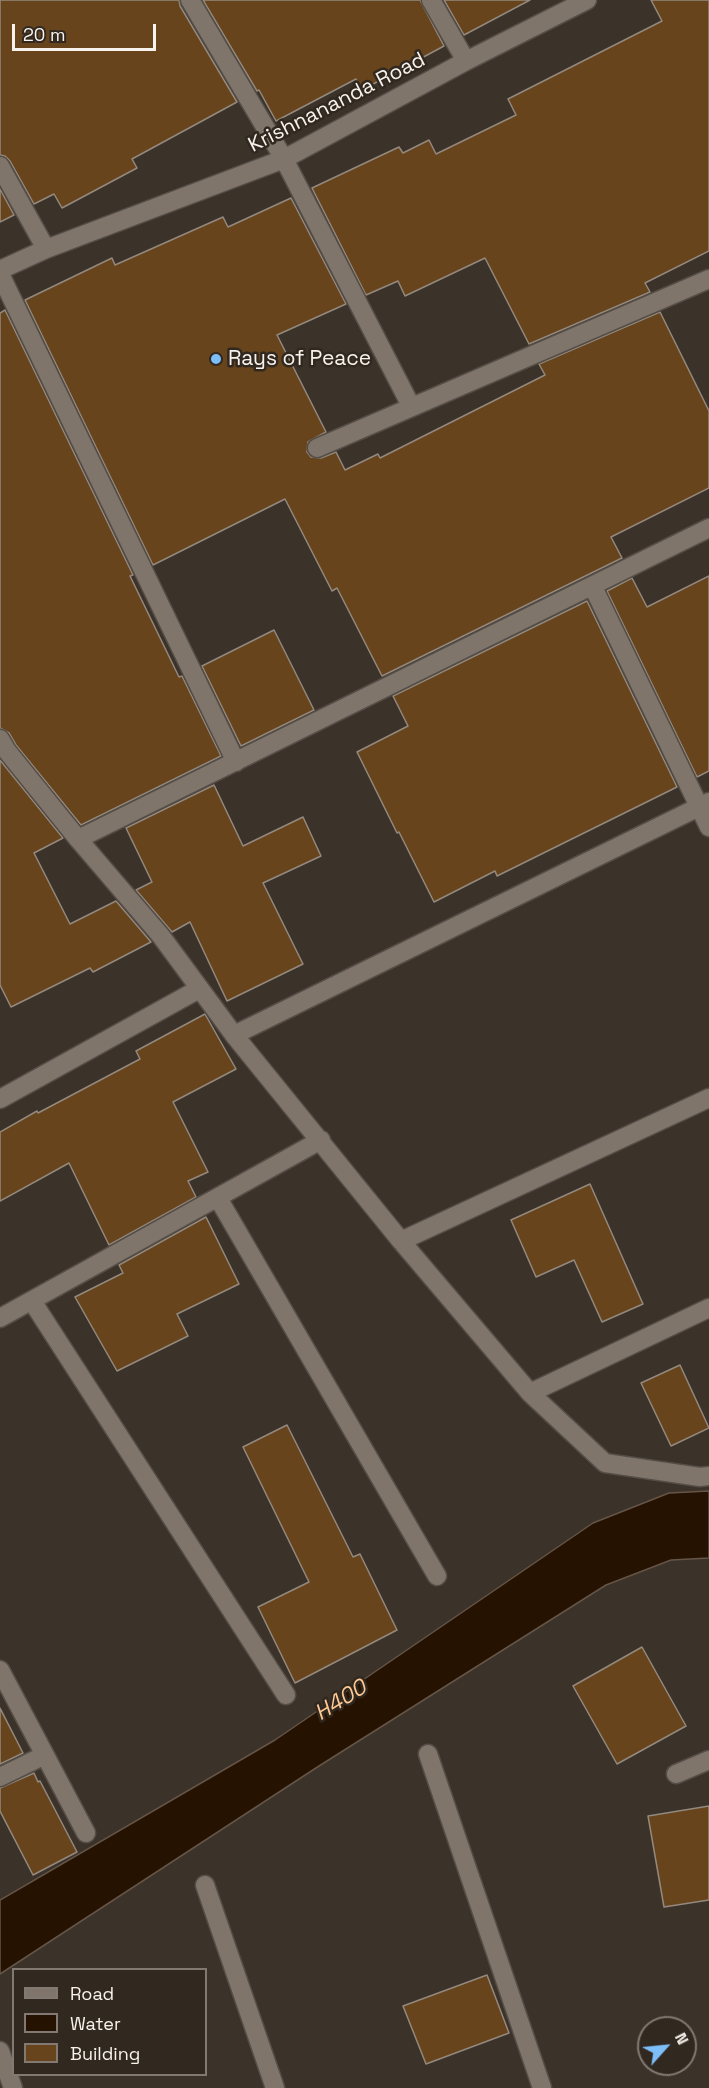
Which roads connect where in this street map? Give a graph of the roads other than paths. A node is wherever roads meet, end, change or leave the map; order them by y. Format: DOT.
graph roads {
  1 [pos="190,0"];
  2 [pos="431,0"];
  3 [pos="587,0"];
  4 [pos="466,61"];
  5 [pos="284,159"];
  6 [pos="0,166"];
  7 [pos="46,249"];
  8 [pos="0,272"];
  9 [pos="709,279"];
  10 [pos="411,406"];
  11 [pos="317,448"];
  12 [pos="709,528"];
  13 [pos="593,586"];
  14 [pos="0,739"];
  15 [pos="236,762"];
  16 [pos="705,804"];
  17 [pos="709,827"];
  18 [pos="78,839"];
  19 [pos="199,989"];
  20 [pos="234,1035"];
  21 [pos="709,1098"];
  22 [pos="0,1099"];
  23 [pos="321,1140"];
  24 [pos="218,1198"];
  25 [pos="400,1241"];
  26 [pos="32,1301"];
  27 [pos="709,1308"];
  28 [pos="0,1318"];
  29 [pos="530,1393"];
  30 [pos="709,1476"];
  31 [pos="437,1576"];
  32 [pos="0,1670"];
  33 [pos="286,1695"];
  34 [pos="428,1754"];
  35 [pos="45,1755"];
  36 [pos="709,1760"];
  37 [pos="676,1774"];
  38 [pos="0,1778"];
  39 [pos="86,1833"];
  40 [pos="205,1885"];
  41 [pos="0,2051"];
  42 [pos="13,2088"];
  43 [pos="276,2088"];
  44 [pos="542,2088"];
  1 -- 5 [label="street"];
  2 -- 4 [label="street"];
  3 -- 4 [label="street, Krishnananda Road"];
  4 -- 5 [label="street, Krishnananda Road"];
  5 -- 7 [label="street, Krishnananda Road"];
  5 -- 10 [label="street"];
  6 -- 7 [label="street"];
  7 -- 8 [label="street, Krishnananda Road"];
  8 -- 15 [label="street"];
  9 -- 10 [label="street"];
  10 -- 11 [label="street"];
  12 -- 13 [label="street"];
  13 -- 15 [label="street"];
  13 -- 16 [label="street"];
  14 -- 18 [label="street"];
  15 -- 18 [label="street"];
  16 -- 17 [label="street"];
  16 -- 20 [label="street"];
  18 -- 19 [label="street"];
  19 -- 20 [label="street"];
  19 -- 22 [label="street"];
  20 -- 23 [label="street"];
  21 -- 25 [label="street"];
  23 -- 24 [label="street"];
  23 -- 25 [label="street"];
  24 -- 26 [label="street"];
  24 -- 31 [label="street"];
  25 -- 29 [label="street"];
  26 -- 28 [label="street"];
  26 -- 33 [label="street"];
  27 -- 29 [label="street"];
  29 -- 30 [label="street"];
  32 -- 35 [label="street"];
  34 -- 44 [label="street"];
  35 -- 38 [label="street"];
  35 -- 39 [label="street"];
  36 -- 37 [label="street"];
  40 -- 43 [label="street"];
  41 -- 42 [label="street"];
}
